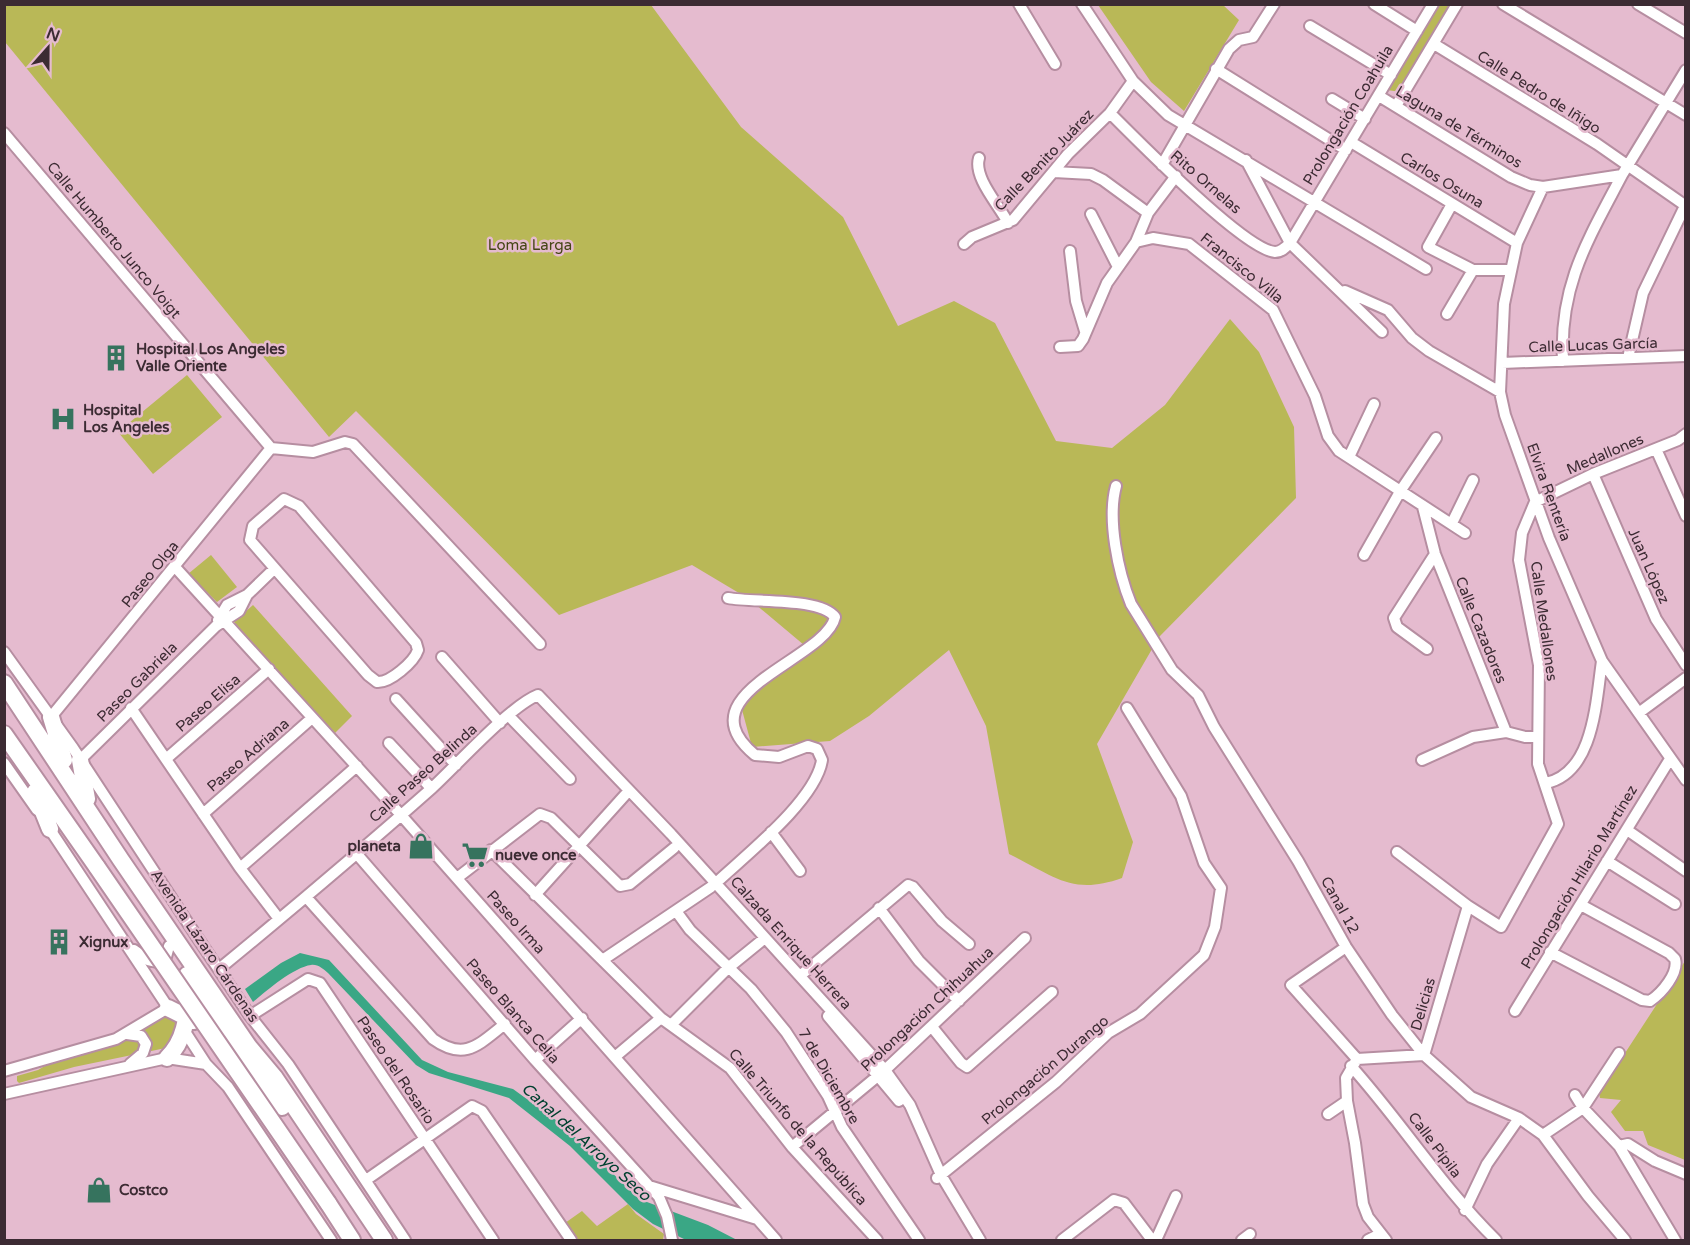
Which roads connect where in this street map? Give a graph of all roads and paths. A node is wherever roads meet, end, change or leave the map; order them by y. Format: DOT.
graph roads {
  1 [pos="1019,4"];
  2 [pos="1082,4"];
  3 [pos="1274,4"];
  4 [pos="1374,4"];
  5 [pos="1433,4"];
  6 [pos="1457,4"];
  7 [pos="1503,4"];
  8 [pos="1638,4"];
  9 [pos="1310,26"];
  10 [pos="1417,31"];
  11 [pos="1686,33"];
  12 [pos="1434,45"];
  13 [pos="1055,64"];
  14 [pos="1216,69"];
  15 [pos="1686,70"];
  16 [pos="1391,75"];
  17 [pos="1133,81"];
  18 [pos="1379,96"];
  19 [pos="1332,99"];
  20 [pos="1666,102"];
  21 [pos="1396,106"];
  22 [pos="1110,113"];
  23 [pos="1686,115"];
  24 [pos="1365,119"];
  25 [pos="1183,125"];
  26 [pos="4,134"];
  27 [pos="1348,146"];
  28 [pos="979,158"];
  29 [pos="1245,160"];
  30 [pos="1162,165"];
  31 [pos="1624,171"];
  32 [pos="1054,172"];
  33 [pos="1176,176"];
  34 [pos="1543,187"];
  35 [pos="1314,201"];
  36 [pos="1452,204"];
  37 [pos="1685,206"];
  38 [pos="1148,213"];
  39 [pos="1091,214"];
  40 [pos="1008,223"];
  41 [pos="1136,242"];
  42 [pos="1290,243"];
  43 [pos="1517,243"];
  44 [pos="964,244"];
  45 [pos="1070,251"];
  46 [pos="1117,265"];
  47 [pos="1421,267"];
  48 [pos="1473,270"];
  49 [pos="1510,270"];
  50 [pos="1339,288"];
  51 [pos="1447,314"];
  52 [pos="1085,331"];
  53 [pos="1382,332"];
  54 [pos="1060,347"];
  55 [pos="1686,356"];
  56 [pos="1628,358"];
  57 [pos="1563,361"];
  58 [pos="1502,363"];
  59 [pos="1500,392"];
  60 [pos="1374,404"];
  61 [pos="1686,434"];
  62 [pos="1436,438"];
  63 [pos="271,448"];
  64 [pos="1656,449"];
  65 [pos="1349,457"];
  66 [pos="1593,474"];
  67 [pos="1473,480"];
  68 [pos="1116,486"];
  69 [pos="1401,490"];
  70 [pos="1535,502"];
  71 [pos="1423,507"];
  72 [pos="1686,516"];
  73 [pos="1452,523"];
  74 [pos="1465,533"];
  75 [pos="1435,554"];
  76 [pos="1364,555"];
  77 [pos="175,567"];
  78 [pos="274,569"];
  79 [pos="728,598"];
  80 [pos="220,621"];
  81 [pos="540,644"];
  82 [pos="1427,649"];
  83 [pos="4,652"];
  84 [pos="442,657"];
  85 [pos="1602,661"];
  86 [pos="1686,665"];
  87 [pos="269,669"];
  88 [pos="1686,678"];
  89 [pos="4,683"];
  90 [pos="535,696"];
  91 [pos="396,699"];
  92 [pos="131,708"];
  93 [pos="1127,708"];
  94 [pos="1640,712"];
  95 [pos="51,717"];
  96 [pos="312,718"];
  97 [pos="505,719"];
  98 [pos="1506,732"];
  99 [pos="4,734"];
  100 [pos="1537,737"];
  101 [pos="389,743"];
  102 [pos="166,759"];
  103 [pos="1670,759"];
  104 [pos="22,760"];
  105 [pos="81,760"];
  106 [pos="1422,760"];
  107 [pos="4,763"];
  108 [pos="456,765"];
  109 [pos="357,766"];
  110 [pos="570,779"];
  111 [pos="1686,780"];
  112 [pos="71,781"];
  113 [pos="1546,783"];
  114 [pos="431,788"];
  115 [pos="625,795"];
  116 [pos="90,812"];
  117 [pos="203,814"];
  118 [pos="401,815"];
  119 [pos="50,830"];
  120 [pos="1627,830"];
  121 [pos="771,832"];
  122 [pos="579,845"];
  123 [pos="674,848"];
  124 [pos="491,850"];
  125 [pos="1397,852"];
  126 [pos="356,853"];
  127 [pos="121,860"];
  128 [pos="1607,861"];
  129 [pos="240,868"];
  130 [pos="800,871"];
  131 [pos="1686,871"];
  132 [pos="457,878"];
  133 [pos="713,885"];
  134 [pos="535,895"];
  135 [pos="306,897"];
  136 [pos="1674,904"];
  137 [pos="1581,905"];
  138 [pos="1468,906"];
  139 [pos="879,908"];
  140 [pos="675,911"];
  141 [pos="279,919"];
  142 [pos="121,937"];
  143 [pos="1025,938"];
  144 [pos="763,940"];
  145 [pos="969,944"];
  146 [pos="169,946"];
  147 [pos="1346,947"];
  148 [pos="1550,952"];
  149 [pos="604,959"];
  150 [pos="728,968"];
  151 [pos="219,969"];
  152 [pos="801,975"];
  153 [pos="190,981"];
  154 [pos="1052,992"];
  155 [pos="959,1000"];
  156 [pos="168,1008"];
  157 [pos="210,1011"];
  158 [pos="1515,1011"];
  159 [pos="250,1016"];
  160 [pos="186,1018"];
  161 [pos="582,1018"];
  162 [pos="661,1018"];
  163 [pos="505,1024"];
  164 [pos="671,1025"];
  165 [pos="932,1027"];
  166 [pos="127,1034"];
  167 [pos="226,1037"];
  168 [pos="1619,1053"];
  169 [pos="1424,1055"];
  170 [pos="616,1056"];
  171 [pos="167,1058"];
  172 [pos="536,1060"];
  173 [pos="1354,1063"];
  174 [pos="130,1064"];
  175 [pos="206,1064"];
  176 [pos="25,1067"];
  177 [pos="4,1071"];
  178 [pos="882,1073"];
  179 [pos="258,1075"];
  180 [pos="228,1087"];
  181 [pos="8,1093"];
  182 [pos="1575,1095"];
  183 [pos="1347,1101"];
  184 [pos="1583,1108"];
  185 [pos="835,1114"];
  186 [pos="1328,1114"];
  187 [pos="1519,1118"];
  188 [pos="1543,1135"];
  189 [pos="423,1139"];
  190 [pos="1619,1146"];
  191 [pos="792,1147"];
  192 [pos="338,1172"];
  193 [pos="1686,1174"];
  194 [pos="938,1177"];
  195 [pos="366,1180"];
  196 [pos="648,1186"];
  197 [pos="1176,1196"];
  198 [pos="331,1208"];
  199 [pos="1465,1210"];
  200 [pos="759,1220"];
  201 [pos="1383,1237"];
  202 [pos="331,1240"];
  203 [pos="343,1240"];
  204 [pos="352,1240"];
  205 [pos="384,1240"];
  206 [pos="405,1240"];
  207 [pos="493,1240"];
  208 [pos="571,1240"];
  209 [pos="672,1240"];
  210 [pos="776,1240"];
  211 [pos="877,1240"];
  212 [pos="919,1240"];
  213 [pos="974,1240"];
  214 [pos="980,1240"];
  215 [pos="1062,1240"];
  216 [pos="1154,1240"];
  217 [pos="1368,1240"];
  218 [pos="1496,1240"];
  219 [pos="1625,1240"];
  220 [pos="1675,1240"];
  1 -- 13 [label="street"];
  2 -- 17 [label="street"];
  3 -- 14 [label="street"];
  4 -- 10 [label="street"];
  5 -- 10 [label="street, Prolongación Coahuila"];
  6 -- 12 [label="street"];
  7 -- 20 [label="street"];
  8 -- 11 [label="street"];
  9 -- 16 [label="street"];
  10 -- 16 [label="street, Prolongación Coahuila"];
  12 -- 21 [label="street"];
  12 -- 31 [label="street, Calle Pedro de Iñigo"];
  14 -- 25 [label="street"];
  14 -- 27 [label="street, Carlos Osuna"];
  15 -- 20 [label="street"];
  16 -- 18 [label="street, Prolongación Coahuila"];
  17 -- 22 [label="street, Calle Benito Juárez"];
  17 -- 25 [label="street"];
  18 -- 21 [label="street, Laguna de Términos"];
  18 -- 24 [label="street, Prolongación Coahuila"];
  19 -- 24 [label="street"];
  20 -- 23 [label="street"];
  20 -- 31 [label="street"];
  21 -- 34 [label="street, Laguna de Términos"];
  22 -- 30 [label="street, Rito Ornelas"];
  22 -- 32 [label="street, Calle Benito Juárez"];
  24 -- 27 [label="street, Prolongación Coahuila"];
  25 -- 29 [label="street"];
  25 -- 30 [label="street"];
  26 -- 63 [label="street, Calle Humberto Junco Voigt"];
  27 -- 35 [label="street, Prolongación Coahuila"];
  27 -- 36 [label="street, Carlos Osuna"];
  28 -- 40 [label="street"];
  29 -- 35 [label="street"];
  29 -- 42 [label="street"];
  30 -- 33 [label="street, Rito Ornelas"];
  31 -- 34 [label="street, Laguna de Términos"];
  31 -- 37 [label="street, Calle Pedro de Iñigo"];
  31 -- 57 [label="street"];
  32 -- 38 [label="street"];
  32 -- 40 [label="street, Calle Benito Juárez"];
  33 -- 38 [label="street"];
  33 -- 42 [label="street, Rito Ornelas"];
  34 -- 43 [label="street, Elvira Rentería"];
  35 -- 42 [label="street, Prolongación Coahuila"];
  35 -- 47 [label="street"];
  36 -- 43 [label="street, Carlos Osuna"];
  36 -- 48 [label="street"];
  37 -- 56 [label="street"];
  38 -- 41 [label="street"];
  39 -- 46 [label="street"];
  40 -- 44 [label="street, Calle Benito Juárez"];
  41 -- 46 [label="street"];
  41 -- 65 [label="street, Francisco Villa"];
  42 -- 50 [label="street"];
  43 -- 49 [label="street, Elvira Rentería"];
  45 -- 52 [label="street"];
  46 -- 52 [label="street"];
  48 -- 49 [label="street"];
  48 -- 51 [label="street"];
  49 -- 58 [label="street, Elvira Rentería"];
  50 -- 53 [label="street"];
  50 -- 59 [label="street"];
  52 -- 54 [label="street"];
  55 -- 56 [label="street, Calle Lucas García"];
  56 -- 57 [label="street, Calle Lucas García"];
  57 -- 58 [label="street, Calle Lucas García"];
  58 -- 59 [label="street, Elvira Rentería"];
  59 -- 70 [label="street, Elvira Rentería"];
  60 -- 65 [label="street"];
  61 -- 64 [label="street, Medallones"];
  62 -- 69 [label="street"];
  63 -- 77 [label="street, Paseo Olga"];
  63 -- 81 [label="street"];
  64 -- 66 [label="street, Medallones"];
  64 -- 72 [label="street"];
  65 -- 69 [label="street"];
  66 -- 70 [label="street, Medallones"];
  66 -- 86 [label="street, Juan López"];
  67 -- 73 [label="street"];
  68 -- 147 [label="street, Canal 12"];
  69 -- 71 [label="street"];
  69 -- 76 [label="street"];
  70 -- 85 [label="street, Elvira Rentería"];
  70 -- 100 [label="street, Calle Medallones"];
  71 -- 73 [label="street"];
  71 -- 75 [label="street, Calle Cazadores"];
  73 -- 74 [label="street"];
  75 -- 82 [label="street"];
  75 -- 98 [label="street, Calle Cazadores"];
  77 -- 80 [label="street, Paseo Irma"];
  77 -- 95 [label="street, Paseo Olga"];
  78 -- 78 [label="street"];
  78 -- 80 [label="street, Paseo Gabriela"];
  79 -- 121 [label="street"];
  80 -- 87 [label="street, Paseo Irma"];
  80 -- 92 [label="street, Paseo Gabriela"];
  83 -- 95 [label="street, Avenida Lázaro Cárdenas"];
  84 -- 97 [label="street"];
  85 -- 94 [label="street, Elvira Rentería"];
  85 -- 113 [label="street"];
  87 -- 96 [label="street, Paseo Irma"];
  87 -- 102 [label="street, Paseo Elisa"];
  88 -- 94 [label="street"];
  89 -- 112 [label="highway, Avenida Lázaro Cárdenas"];
  90 -- 97 [label="street, Calle Paseo Belinda"];
  90 -- 115 [label="street, Calzada Enrique Herrera"];
  90 -- 133 [label="street, Calzada Enrique Herrera"];
  91 -- 108 [label="street"];
  92 -- 102 [label="street"];
  92 -- 105 [label="street, Paseo Gabriela"];
  93 -- 194 [label="street, Prolongación Durango"];
  94 -- 103 [label="street, Elvira Rentería"];
  95 -- 105 [label="street, Avenida Lázaro Cárdenas"];
  95 -- 112 [label="highway"];
  96 -- 109 [label="street, Paseo Irma"];
  96 -- 117 [label="street, Paseo Adriana"];
  97 -- 108 [label="street, Calle Paseo Belinda"];
  97 -- 110 [label="street"];
  98 -- 100 [label="street"];
  98 -- 106 [label="street"];
  99 -- 104 [label="highway"];
  100 -- 113 [label="street, Calle Medallones"];
  101 -- 114 [label="street"];
  102 -- 117 [label="street"];
  103 -- 111 [label="street, Elvira Rentería"];
  103 -- 120 [label="street, Prolongación Hilario Martínez"];
  104 -- 119 [label="highway"];
  104 -- 198 [label="highway, bridge"];
  105 -- 116 [label="highway"];
  105 -- 151 [label="street, Avenida Lázaro Cárdenas"];
  107 -- 119 [label="street"];
  108 -- 114 [label="street, Calle Paseo Belinda"];
  109 -- 118 [label="street, Paseo Irma"];
  109 -- 129 [label="street"];
  112 -- 116 [label="highway, Avenida Lázaro Cárdenas"];
  113 -- 138 [label="street, Calle Medallones"];
  114 -- 118 [label="street, Calle Paseo Belinda"];
  115 -- 122 [label="street"];
  115 -- 123 [label="street, Calzada Enrique Herrera"];
  116 -- 127 [label="highway, Avenida Lázaro Cárdenas"];
  117 -- 129 [label="street"];
  118 -- 126 [label="street, Calle Paseo Belinda"];
  118 -- 132 [label="street, Paseo Irma"];
  119 -- 142 [label="street"];
  120 -- 128 [label="street, Prolongación Hilario Martínez"];
  120 -- 131 [label="street"];
  121 -- 130 [label="street"];
  121 -- 133 [label="street"];
  122 -- 123 [label="street"];
  122 -- 124 [label="street"];
  122 -- 134 [label="street"];
  123 -- 133 [label="street, Calzada Enrique Herrera"];
  124 -- 132 [label="street"];
  124 -- 134 [label="street, Calle Triunfo de la República"];
  125 -- 138 [label="street"];
  126 -- 135 [label="street, Calle Paseo Belinda"];
  126 -- 163 [label="street, Paseo Blanca Celia"];
  127 -- 146 [label="highway"];
  127 -- 192 [label="highway, Avenida Lázaro Cárdenas"];
  128 -- 136 [label="street"];
  128 -- 137 [label="street, Prolongación Hilario Martínez"];
  129 -- 141 [label="street"];
  132 -- 161 [label="street, Paseo Irma"];
  133 -- 140 [label="street"];
  133 -- 144 [label="street, Calzada Enrique Herrera"];
  134 -- 149 [label="street, Calle Triunfo de la República"];
  135 -- 141 [label="street, Calle Paseo Belinda"];
  135 -- 163 [label="street"];
  137 -- 148 [label="street, Prolongación Hilario Martínez"];
  137 -- 148 [label="street"];
  138 -- 169 [label="street, Delicias"];
  139 -- 145 [label="street"];
  139 -- 152 [label="street"];
  139 -- 155 [label="street"];
  140 -- 149 [label="street"];
  140 -- 150 [label="street, 7 de Diciembre"];
  141 -- 151 [label="street, Calle Paseo Belinda"];
  142 -- 146 [label="street"];
  142 -- 156 [label="street"];
  143 -- 155 [label="street, Prolongación Chihuahua"];
  144 -- 150 [label="street"];
  144 -- 152 [label="street, Calzada Enrique Herrera"];
  144 -- 178 [label="street, Calzada Enrique Herrera"];
  146 -- 153 [label="highway"];
  147 -- 169 [label="street, Canal 12"];
  147 -- 173 [label="street, Calle Pípila"];
  148 -- 158 [label="street, Prolongación Hilario Martínez"];
  149 -- 162 [label="street, Calle Triunfo de la República"];
  150 -- 164 [label="street"];
  150 -- 185 [label="street, 7 de Diciembre"];
  151 -- 159 [label="street, Avenida Lázaro Cárdenas"];
  152 -- 178 [label="street, Calzada Enrique Herrera"];
  153 -- 157 [label="highway"];
  153 -- 160 [label="highway"];
  154 -- 165 [label="street"];
  155 -- 165 [label="street, Prolongación Chihuahua"];
  156 -- 160 [label="highway"];
  156 -- 160 [label="street"];
  156 -- 166 [label="street"];
  157 -- 160 [label="highway"];
  157 -- 167 [label="highway"];
  159 -- 189 [label="street, Paseo del Rosario"];
  159 -- 195 [label="street, Avenida Lázaro Cárdenas"];
  160 -- 167 [label="highway"];
  160 -- 171 [label="highway"];
  160 -- 175 [label="street"];
  161 -- 170 [label="street, Paseo Irma"];
  161 -- 172 [label="street"];
  162 -- 164 [label="street, Calle Triunfo de la República"];
  162 -- 170 [label="street"];
  163 -- 172 [label="street, Paseo Blanca Celia"];
  164 -- 191 [label="street, Calle Triunfo de la República"];
  165 -- 178 [label="street, Prolongación Chihuahua"];
  166 -- 174 [label="street"];
  166 -- 176 [label="street"];
  167 -- 179 [label="highway"];
  168 -- 184 [label="street"];
  169 -- 173 [label="street"];
  169 -- 187 [label="street, Canal 12"];
  170 -- 200 [label="street, Paseo Irma"];
  171 -- 174 [label="street"];
  171 -- 175 [label="street"];
  172 -- 196 [label="street, Paseo Blanca Celia"];
  173 -- 183 [label="street"];
  173 -- 199 [label="street, Calle Pípila"];
  174 -- 181 [label="street"];
  175 -- 180 [label="street"];
  176 -- 177 [label="street"];
  176 -- 181 [label="street"];
  178 -- 185 [label="street, Prolongación Chihuahua"];
  178 -- 194 [label="street, Calzada Enrique Herrera"];
  179 -- 180 [label="street"];
  179 -- 192 [label="highway"];
  180 -- 202 [label="street"];
  182 -- 184 [label="street"];
  183 -- 186 [label="street"];
  183 -- 201 [label="street"];
  184 -- 188 [label="street"];
  184 -- 190 [label="street"];
  185 -- 191 [label="street, Prolongación Chihuahua"];
  185 -- 212 [label="street, 7 de Diciembre"];
  187 -- 188 [label="street, Canal 12"];
  187 -- 199 [label="street"];
  188 -- 219 [label="street, Canal 12"];
  189 -- 195 [label="street"];
  189 -- 207 [label="street, Paseo del Rosario"];
  189 -- 208 [label="street"];
  190 -- 193 [label="street"];
  190 -- 220 [label="street"];
  191 -- 211 [label="street, Calle Triunfo de la República"];
  192 -- 205 [label="highway, Avenida Lázaro Cárdenas"];
  194 -- 213 [label="street, Calzada Enrique Herrera"];
  194 -- 214 [label="street, Calzada Enrique Herrera"];
  195 -- 206 [label="street, Avenida Lázaro Cárdenas"];
  196 -- 200 [label="street"];
  196 -- 209 [label="street, Paseo Blanca Celia"];
  197 -- 216 [label="street"];
  198 -- 203 [label="highway"];
  198 -- 204 [label="highway"];
  199 -- 218 [label="street, Calle Pípila"];
  200 -- 210 [label="street, Paseo Irma"];
  201 -- 217 [label="street"];
  215 -- 216 [label="street"];
}
